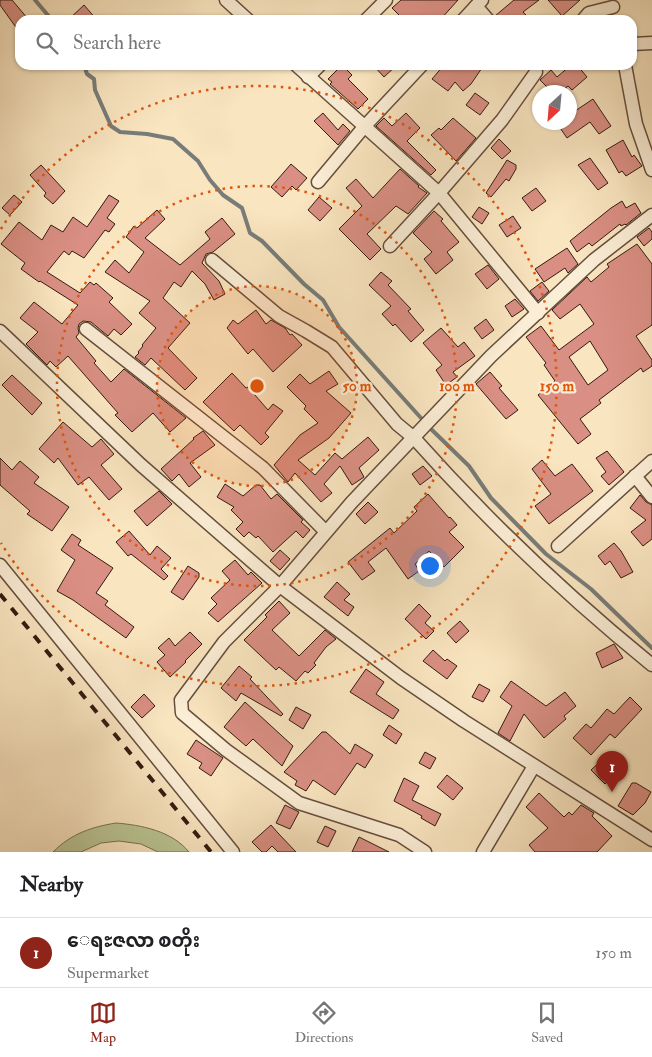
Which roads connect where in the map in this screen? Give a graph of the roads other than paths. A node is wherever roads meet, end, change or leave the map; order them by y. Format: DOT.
graph roads {
  1 [pos="226,0"];
  2 [pos="386,0"];
  3 [pos="479,3"];
  4 [pos="611,3"];
  5 [pos="242,15"];
  6 [pos="371,15"];
  7 [pos="468,15"];
  8 [pos="485,15"];
  9 [pos="588,15"];
  10 [pos="615,15"];
  11 [pos="652,43"];
  12 [pos="637,44"];
  13 [pos="301,70"];
  14 [pos="315,70"];
  15 [pos="417,70"];
  16 [pos="534,70"];
  17 [pos="625,70"];
  18 [pos="308,77"];
  19 [pos="364,126"];
  20 [pos="652,170"];
  21 [pos="318,182"];
  22 [pos="439,193"];
  23 [pos="652,215"];
  24 [pos="390,246"];
  25 [pos="212,260"];
  26 [pos="538,313"];
  27 [pos="86,329"];
  28 [pos="0,331"];
  29 [pos="414,438"];
  30 [pos="652,461"];
  31 [pos="635,476"];
  32 [pos="652,497"];
  33 [pos="326,532"];
  34 [pos="558,546"];
  35 [pos="0,565"];
  36 [pos="280,586"];
  37 [pos="652,665"];
  38 [pos="534,766"];
  39 [pos="652,840"];
  40 [pos="233,852"];
  41 [pos="425,852"];
  42 [pos="483,852"];
  1 -- 5 [label="street"];
  2 -- 6 [label="street"];
  3 -- 7 [label="street"];
  3 -- 8 [label="street"];
  4 -- 9 [label="street"];
  4 -- 10 [label="street"];
  11 -- 12 [label="street"];
  13 -- 18 [label="street"];
  14 -- 18 [label="street"];
  15 -- 19 [label="street"];
  16 -- 22 [label="street"];
  17 -- 20 [label="street"];
  18 -- 19 [label="street"];
  19 -- 21 [label="street"];
  19 -- 22 [label="street"];
  22 -- 24 [label="street"];
  22 -- 26 [label="street"];
  23 -- 26 [label="street"];
  25 -- 29 [label="street"];
  26 -- 29 [label="street"];
  27 -- 33 [label="street"];
  28 -- 36 [label="street"];
  29 -- 33 [label="street"];
  29 -- 37 [label="street"];
  30 -- 31 [label="street"];
  31 -- 32 [label="street"];
  31 -- 34 [label="street"];
  33 -- 36 [label="street"];
  35 -- 40 [label="street"];
  36 -- 38 [label="street"];
  36 -- 41 [label="street"];
  38 -- 39 [label="street"];
  38 -- 42 [label="street"];
}
